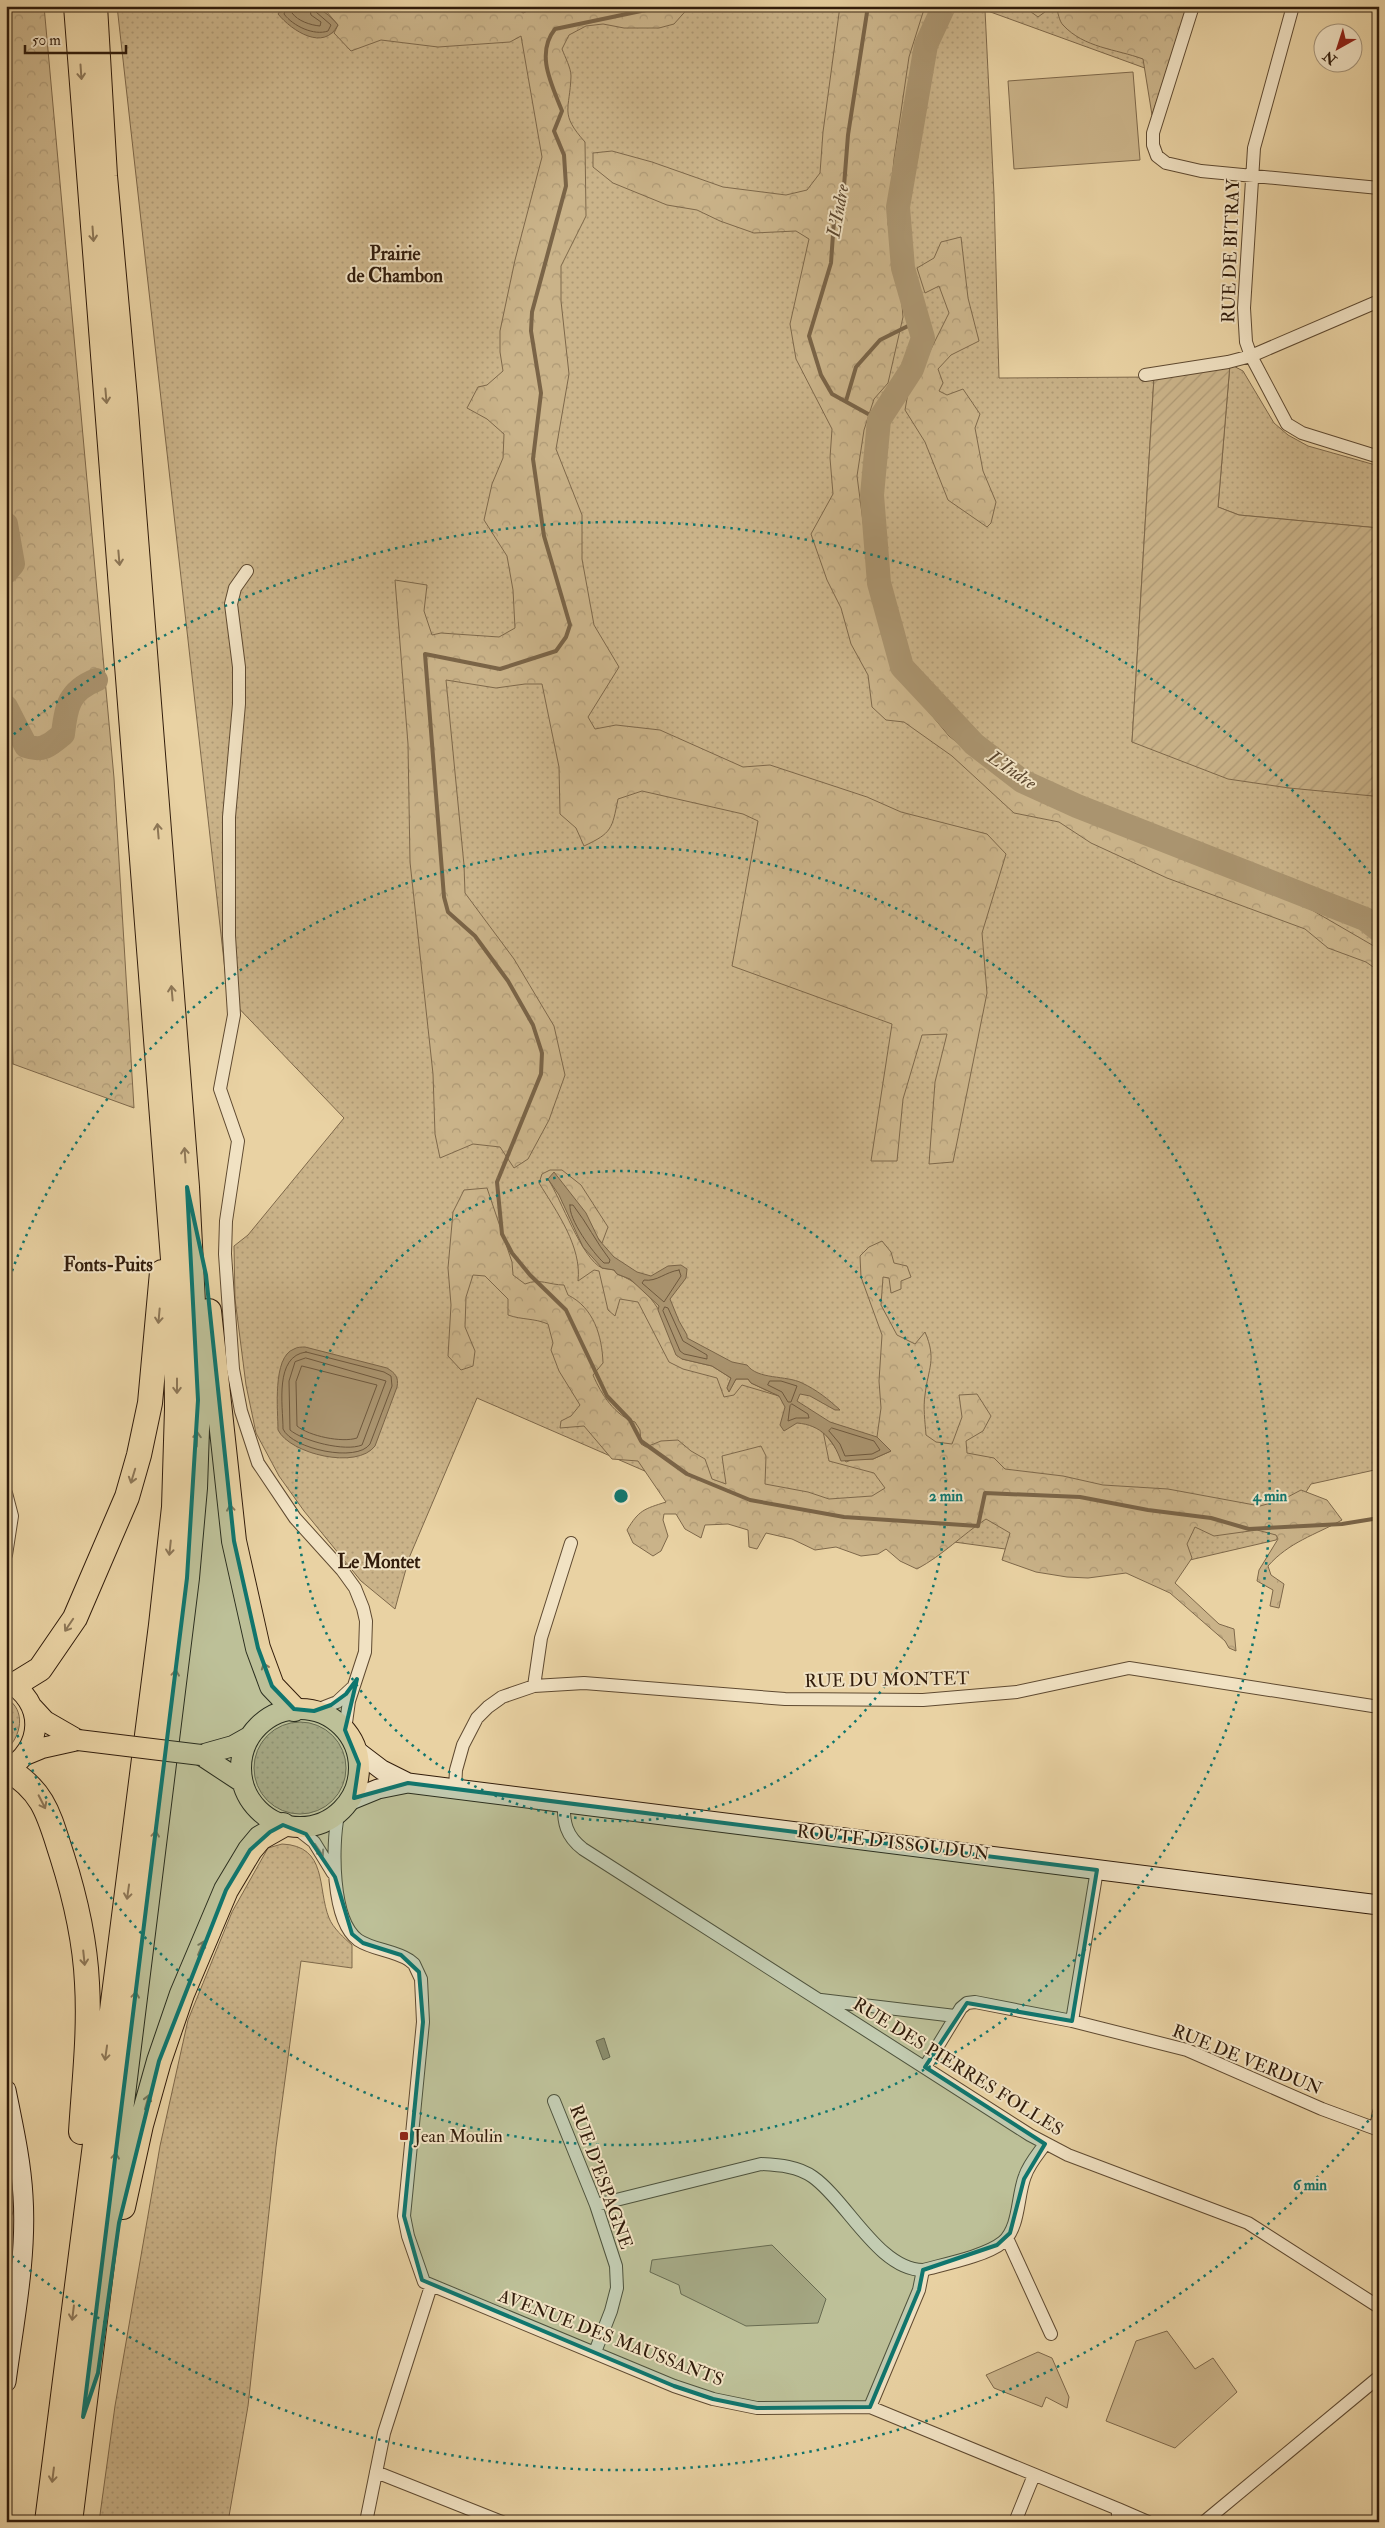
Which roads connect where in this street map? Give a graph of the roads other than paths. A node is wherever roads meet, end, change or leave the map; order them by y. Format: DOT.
graph roads {
  1 [pos="76,6"];
  2 [pos="95,6"];
  3 [pos="1193,6"];
  4 [pos="1292,6"];
  5 [pos="1251,176"];
  6 [pos="1379,188"];
  7 [pos="1379,301"];
  8 [pos="1251,356"];
  9 [pos="1145,374"];
  10 [pos="1379,457"];
  11 [pos="247,571"];
  12 [pos="163,1128"];
  13 [pos="187,1187"];
  14 [pos="6,1493"];
  15 [pos="571,1543"];
  16 [pos="6,1555"];
  17 [pos="357,1679"];
  18 [pos="10,1683"];
  19 [pos="534,1686"];
  20 [pos="1379,1707"];
  21 [pos="33,1708"];
  22 [pos="304,1710"];
  23 [pos="345,1730"];
  24 [pos="249,1737"];
  25 [pos="78,1740"];
  26 [pos="357,1751"];
  27 [pos="25,1755"];
  28 [pos="201,1755"];
  29 [pos="7,1770"];
  30 [pos="242,1782"];
  31 [pos="415,1784"];
  32 [pos="455,1789"];
  33 [pos="351,1800"];
  34 [pos="564,1802"];
  35 [pos="338,1815"];
  36 [pos="290,1826"];
  37 [pos="1097,1870"];
  38 [pos="335,1877"];
  39 [pos="1379,1905"];
  40 [pos="818,2000"];
  41 [pos="955,2016"];
  42 [pos="1072,2020"];
  43 [pos="925,2067"];
  44 [pos="6,2090"];
  45 [pos="554,2101"];
  46 [pos="1379,2112"];
  47 [pos="1377,2129"];
  48 [pos="1045,2144"];
  49 [pos="596,2205"];
  50 [pos="1007,2238"];
  51 [pos="79,2265"];
  52 [pos="923,2270"];
  53 [pos="427,2283"];
  54 [pos="1379,2307"];
  55 [pos="1051,2334"];
  56 [pos="595,2352"];
  57 [pos="1379,2377"];
  58 [pos="6,2382"];
  59 [pos="870,2407"];
  60 [pos="83,2417"];
  61 [pos="376,2472"];
  62 [pos="1034,2475"];
  63 [pos="1118,2516"];
  64 [pos="47,2522"];
  65 [pos="70,2522"];
  66 [pos="366,2522"];
  67 [pos="502,2522"];
  68 [pos="1015,2522"];
  69 [pos="1148,2522"];
  70 [pos="1204,2522"];
  1 -- 12 [label="highway, one-way"];
  13 -- 2 [label="highway, one-way"];
  3 -- 5 [label="street"];
  4 -- 5 [label="street, RUE DE BITRAY"];
  5 -- 6 [label="street"];
  5 -- 8 [label="street, RUE DE BITRAY"];
  7 -- 8 [label="street"];
  8 -- 9 [label="street"];
  8 -- 10 [label="street, RUE DE BITRAY"];
  11 -- 17 [label="street"];
  12 -- 18 [label="highway, one-way"];
  12 -- 51 [label="highway, one-way"];
  22 -- 13 [label="highway, one-way"];
  60 -- 13 [label="highway, one-way"];
  14 -- 16 [label="street"];
  15 -- 19 [label="street"];
  17 -- 22 [label="street"];
  17 -- 23 [label="street"];
  18 -- 21 [label="main road"];
  19 -- 20 [label="street, RUE DU MONTET"];
  19 -- 32 [label="street, RUE DU MONTET"];
  21 -- 25 [label="main road"];
  21 -- 27 [label="main road"];
  22 -- 23 [label="main road"];
  22 -- 24 [label="main road"];
  23 -- 26 [label="main road"];
  24 -- 28 [label="main road"];
  24 -- 30 [label="main road"];
  25 -- 27 [label="main road"];
  25 -- 28 [label="main road, bridge"];
  26 -- 31 [label="main road, ROUTE D'ISSOUDUN"];
  26 -- 33 [label="main road"];
  27 -- 29 [label="main road"];
  28 -- 30 [label="main road"];
  29 -- 51 [label="highway, one-way"];
  30 -- 36 [label="main road"];
  31 -- 32 [label="main road, ROUTE D'ISSOUDUN"];
  31 -- 33 [label="main road, ROUTE D'ISSOUDUN"];
  32 -- 34 [label="main road, ROUTE D'ISSOUDUN"];
  33 -- 35 [label="main road"];
  34 -- 37 [label="main road, ROUTE D'ISSOUDUN"];
  34 -- 40 [label="street, RUE DES PIERRES FOLLES"];
  35 -- 36 [label="main road"];
  35 -- 38 [label="street"];
  36 -- 38 [label="street, one-way"];
  60 -- 36 [label="highway, one-way"];
  37 -- 39 [label="main road, ROUTE D'ISSOUDUN"];
  37 -- 42 [label="street"];
  38 -- 53 [label="street"];
  40 -- 41 [label="street"];
  40 -- 43 [label="street, RUE DES PIERRES FOLLES"];
  41 -- 42 [label="street, RUE DE VERDUN"];
  41 -- 43 [label="street, RUE DE VERDUN"];
  42 -- 47 [label="street, RUE DE VERDUN"];
  43 -- 48 [label="street, RUE DES PIERRES FOLLES"];
  44 -- 58 [label="main road"];
  45 -- 49 [label="street, RUE D'ESPAGNE"];
  46 -- 47 [label="street"];
  48 -- 50 [label="street"];
  48 -- 54 [label="street, RUE DES PIERRES FOLLES"];
  49 -- 52 [label="street"];
  49 -- 56 [label="street, RUE D'ESPAGNE"];
  50 -- 52 [label="street"];
  50 -- 55 [label="street"];
  51 -- 64 [label="highway, one-way"];
  52 -- 59 [label="street"];
  53 -- 56 [label="street, AVENUE DES MAUSSANTS"];
  53 -- 61 [label="street"];
  56 -- 59 [label="street, AVENUE DES MAUSSANTS"];
  57 -- 70 [label="street"];
  59 -- 62 [label="street, AVENUE DES MAUSSANTS"];
  60 -- 65 [label="highway"];
  61 -- 66 [label="street"];
  61 -- 67 [label="street"];
  62 -- 63 [label="street, AVENUE DES MAUSSANTS"];
  62 -- 68 [label="street"];
  63 -- 69 [label="street, AVENUE DES MAUSSANTS"];
}
